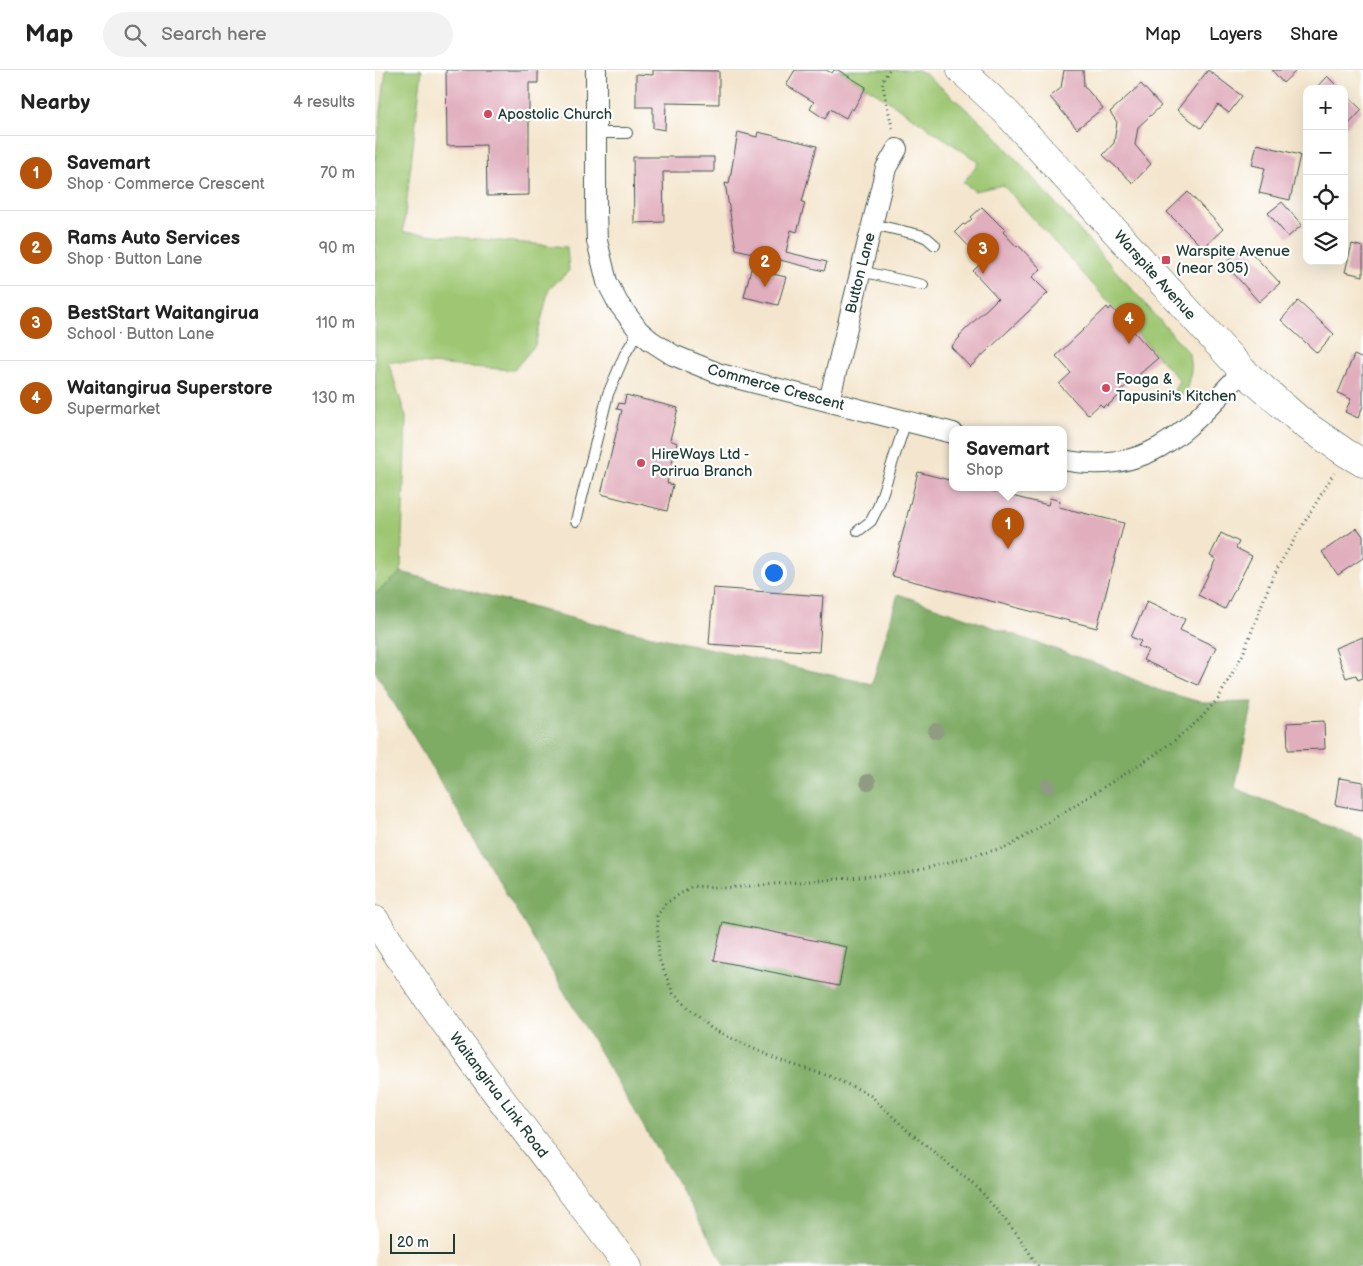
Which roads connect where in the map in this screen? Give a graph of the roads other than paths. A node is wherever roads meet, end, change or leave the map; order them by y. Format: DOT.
graph roads {
  1 [pos="596,70"];
  2 [pos="961,70"];
  3 [pos="596,133"];
  4 [pos="627,133"];
  5 [pos="897,148"];
  6 [pos="872,224"];
  7 [pos="935,245"];
  8 [pos="860,271"];
  9 [pos="923,285"];
  10 [pos="639,331"];
  11 [pos="1243,371"];
  12 [pos="829,401"];
  13 [pos="906,421"];
  14 [pos="949,432"];
  15 [pos="1355,458"];
  16 [pos="1067,461"];
  17 [pos="576,521"];
  18 [pos="859,530"];
  19 [pos="375,920"];
  20 [pos="628,1266"];
  1 -- 3 [label="street, Commerce Crescent"];
  2 -- 11 [label="main road, Warspite Avenue"];
  3 -- 4 [label="lane"];
  3 -- 10 [label="street, Commerce Crescent"];
  5 -- 6 [label="street, Button Lane"];
  6 -- 7 [label="lane"];
  6 -- 8 [label="street, Button Lane"];
  8 -- 9 [label="lane"];
  8 -- 12 [label="street, Button Lane"];
  10 -- 12 [label="street, Commerce Crescent"];
  10 -- 17 [label="lane"];
  11 -- 15 [label="main road, Warspite Avenue"];
  11 -- 16 [label="street"];
  12 -- 13 [label="street, Commerce Crescent"];
  13 -- 14 [label="street, Commerce Crescent"];
  13 -- 18 [label="lane"];
  19 -- 20 [label="main road, Waitangirua Link Road"];
}
